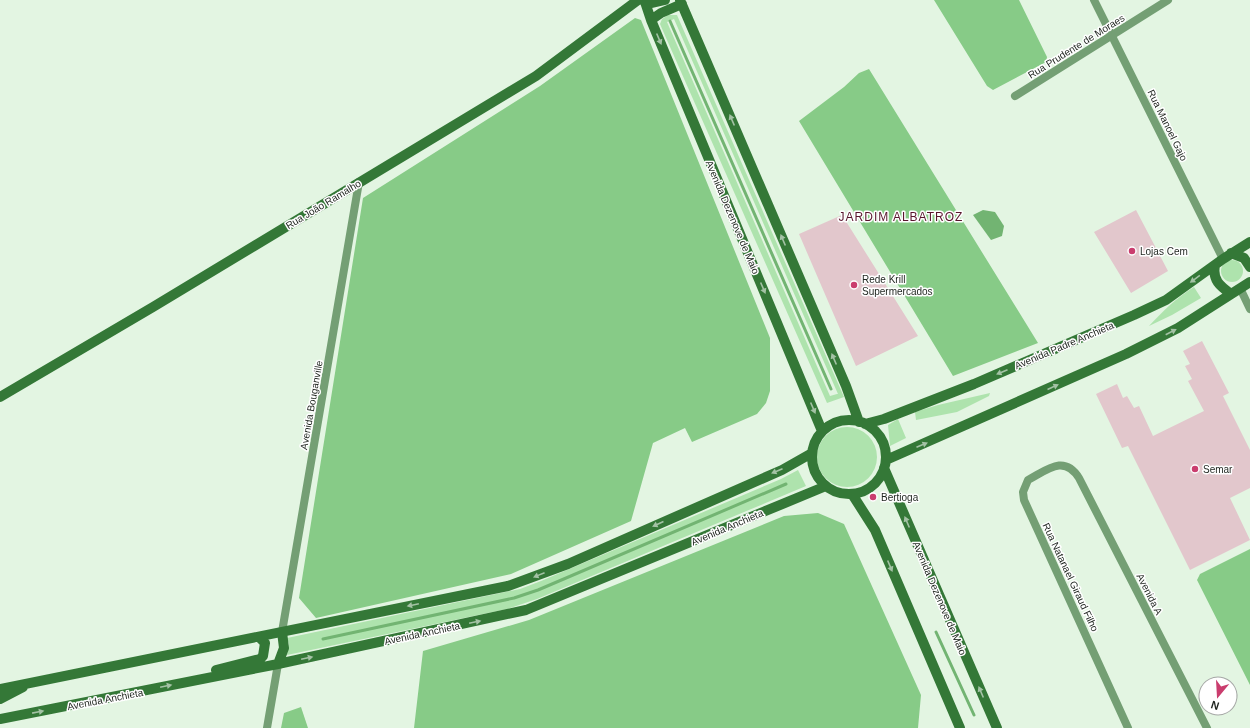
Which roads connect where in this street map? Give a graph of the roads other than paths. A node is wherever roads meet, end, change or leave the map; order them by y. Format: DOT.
graph roads {
  1 [pos="665,0"];
  2 [pos="1094,0"];
  3 [pos="1168,0"];
  4 [pos="642,1"];
  5 [pos="681,2"];
  6 [pos="650,20"];
  7 [pos="1112,35"];
  8 [pos="1015,96"];
  9 [pos="359,182"];
  10 [pos="1250,242"];
  11 [pos="1223,259"];
  12 [pos="1250,267"];
  13 [pos="1250,281"];
  14 [pos="1235,291"];
  15 [pos="1250,309"];
  16 [pos="0,397"];
  17 [pos="862,423"];
  18 [pos="822,431"];
  19 [pos="812,453"];
  20 [pos="885,464"];
  21 [pos="1074,470"];
  22 [pos="826,486"];
  23 [pos="852,494"];
  24 [pos="282,632"];
  25 [pos="259,637"];
  26 [pos="278,664"];
  27 [pos="207,678"];
  28 [pos="30,683"];
  29 [pos="0,689"];
  30 [pos="0,699"];
  31 [pos="0,719"];
  32 [pos="267,728"];
  33 [pos="960,728"];
  34 [pos="997,728"];
  35 [pos="1128,728"];
  36 [pos="1207,728"];
  1 -- 4 [label="main road"];
  2 -- 7 [label="street, Rua Manoel Gajo"];
  3 -- 7 [label="street, Rua Prudente de Moraes"];
  4 -- 6 [label="main road, Avenida Dezenove de Maio"];
  4 -- 9 [label="main road, Rua João Ramalho"];
  5 -- 6 [label="main road"];
  17 -- 5 [label="main road, one-way"];
  6 -- 18 [label="main road, Avenida Dezenove de Maio, one-way"];
  7 -- 8 [label="street, Rua Prudente de Moraes"];
  7 -- 11 [label="street, Rua Manoel Gajo"];
  9 -- 16 [label="main road, Rua João Ramalho"];
  9 -- 24 [label="street, Avenida Bouganville"];
  10 -- 11 [label="main road, Avenida Padre Anchieta"];
  11 -- 12 [label="main road"];
  11 -- 14 [label="main road"];
  11 -- 17 [label="main road, Avenida Padre Anchieta, one-way"];
  13 -- 14 [label="main road"];
  14 -- 15 [label="street"];
  20 -- 14 [label="main road, one-way"];
  17 -- 18 [label="main road"];
  17 -- 20 [label="main road"];
  18 -- 19 [label="main road"];
  19 -- 22 [label="main road"];
  19 -- 24 [label="main road, one-way"];
  20 -- 23 [label="main road"];
  34 -- 20 [label="main road, Avenida Dezenove de Maio, one-way"];
  21 -- 35 [label="street, Rua Natanael Giraud Filho"];
  21 -- 36 [label="street, Avenida A"];
  22 -- 23 [label="main road"];
  26 -- 22 [label="main road, Avenida Anchieta, one-way"];
  23 -- 33 [label="main road, one-way"];
  24 -- 25 [label="main road"];
  24 -- 26 [label="main road"];
  25 -- 27 [label="main road"];
  25 -- 28 [label="main road"];
  26 -- 27 [label="main road, Avenida Anchieta"];
  26 -- 32 [label="street"];
  31 -- 27 [label="main road, Avenida Anchieta, one-way"];
  28 -- 29 [label="main road"];
  28 -- 30 [label="main road"];
}
